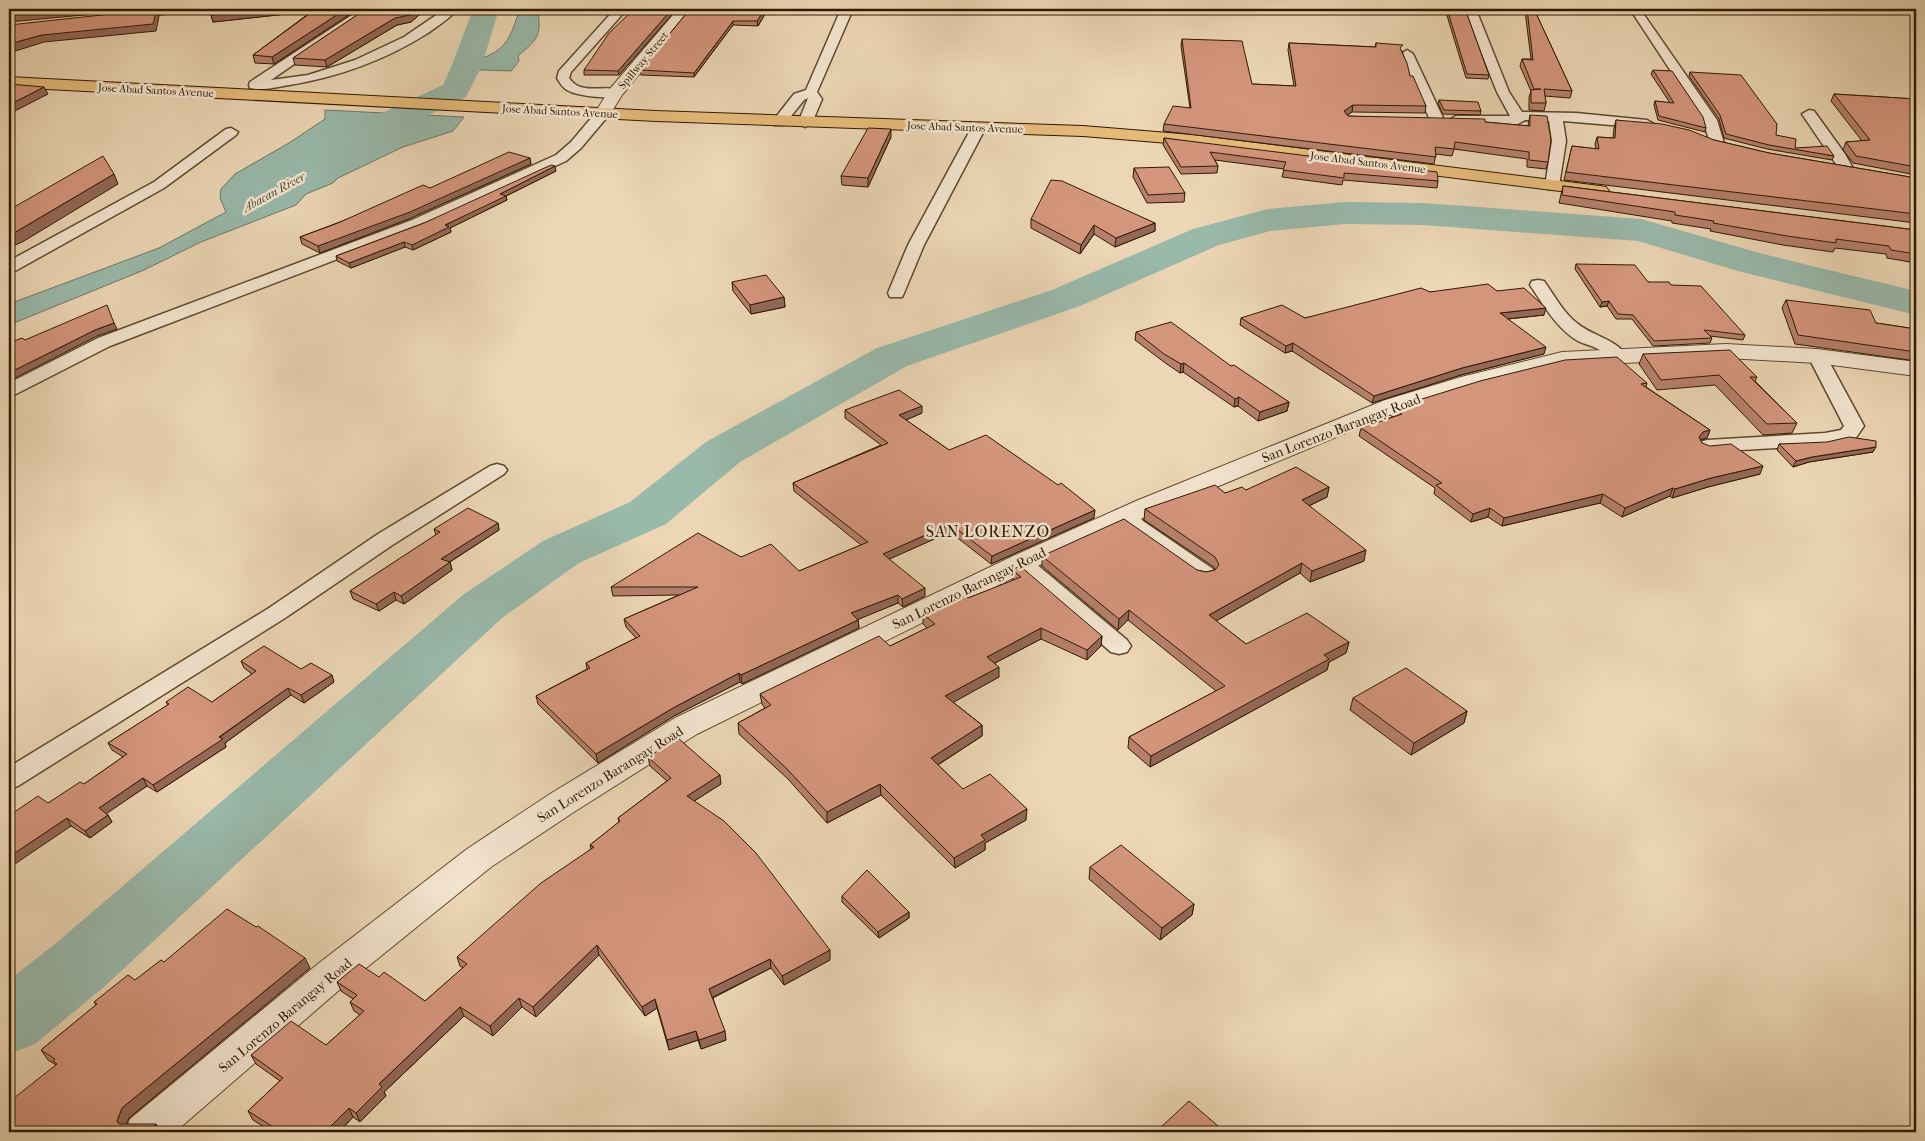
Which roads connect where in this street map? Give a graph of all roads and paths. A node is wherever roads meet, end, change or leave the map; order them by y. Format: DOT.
graph roads {
  1 [pos="180,9"];
  2 [pos="368,9"];
  3 [pos="452,9"];
  4 [pos="621,9"];
  5 [pos="685,9"];
  6 [pos="849,9"];
  7 [pos="1635,9"];
  8 [pos="1471,12"];
  9 [pos="110,16"];
  10 [pos="1407,54"];
  11 [pos="9,82"];
  12 [pos="811,92"];
  13 [pos="615,93"];
  14 [pos="595,113"];
  15 [pos="1810,114"];
  16 [pos="1518,116"];
  17 [pos="1554,116"];
  18 [pos="1418,120"];
  19 [pos="1437,120"];
  20 [pos="779,122"];
  21 [pos="805,123"];
  22 [pos="1660,126"];
  23 [pos="979,127"];
  24 [pos="230,132"];
  25 [pos="1699,136"];
  26 [pos="1717,143"];
  27 [pos="1734,147"];
  28 [pos="1829,167"];
  29 [pos="1847,170"];
  30 [pos="1864,172"];
  31 [pos="1552,186"];
  32 [pos="1615,193"];
  33 [pos="9,268"];
  34 [pos="1538,285"];
  35 [pos="896,293"];
  36 [pos="1617,354"];
  37 [pos="1817,356"];
  38 [pos="1916,369"];
  39 [pos="9,390"];
  40 [pos="1707,446"];
  41 [pos="497,470"];
  42 [pos="1125,516"];
  43 [pos="1021,563"];
  44 [pos="1205,574"];
  45 [pos="1119,646"];
  46 [pos="9,779"];
  47 [pos="145,1132"];
  1 -- 9 [label="street"];
  2 -- 3 [label="street"];
  4 -- 13 [label="street"];
  5 -- 13 [label="street, Spillway Street"];
  6 -- 12 [label="street"];
  7 -- 26 [label="street"];
  8 -- 16 [label="street"];
  10 -- 19 [label="street"];
  11 -- 14 [label="highway, Jose Abad Santos Avenue"];
  12 -- 20 [label="street"];
  12 -- 21 [label="street"];
  13 -- 14 [label="street, Spillway Street"];
  14 -- 20 [label="highway, Jose Abad Santos Avenue"];
  14 -- 39 [label="street"];
  15 -- 29 [label="street"];
  16 -- 17 [label="street"];
  16 -- 19 [label="street"];
  17 -- 22 [label="street"];
  17 -- 31 [label="street"];
  18 -- 19 [label="street"];
  20 -- 21 [label="highway, Jose Abad Santos Avenue"];
  21 -- 23 [label="highway, Jose Abad Santos Avenue"];
  23 -- 31 [label="highway, Jose Abad Santos Avenue"];
  23 -- 35 [label="street"];
  24 -- 33 [label="street"];
  25 -- 26 [label="street"];
  26 -- 27 [label="street"];
  28 -- 29 [label="street"];
  29 -- 30 [label="street"];
  31 -- 32 [label="highway, Jose Abad Santos Avenue"];
  34 -- 36 [label="street"];
  36 -- 37 [label="street, San Lorenzo Barangay Road"];
  36 -- 42 [label="street, San Lorenzo Barangay Road"];
  37 -- 38 [label="street, San Lorenzo Barangay Road"];
  37 -- 40 [label="street"];
  41 -- 46 [label="street"];
  42 -- 43 [label="street, San Lorenzo Barangay Road"];
  42 -- 44 [label="street"];
  43 -- 45 [label="street"];
  43 -- 47 [label="street, San Lorenzo Barangay Road"];
}
